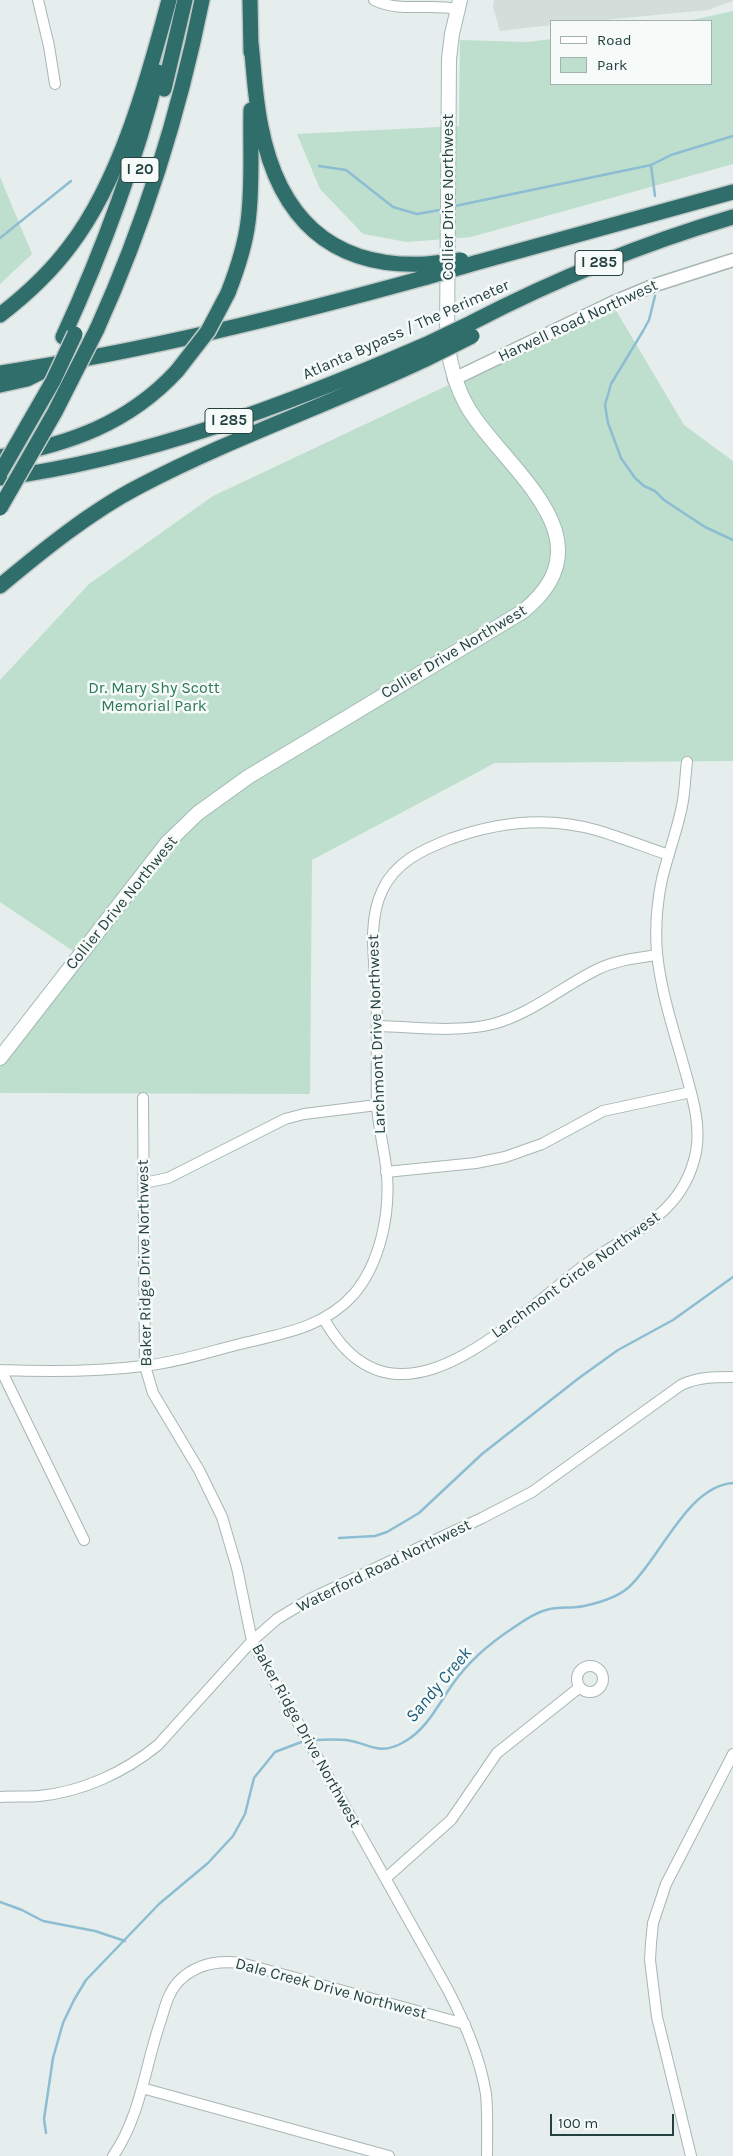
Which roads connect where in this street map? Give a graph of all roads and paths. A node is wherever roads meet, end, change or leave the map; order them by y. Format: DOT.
graph roads {
  1 [pos="38,0"];
  2 [pos="169,0"];
  3 [pos="174,0"];
  4 [pos="185,0"];
  5 [pos="202,0"];
  6 [pos="250,0"];
  7 [pos="374,0"];
  8 [pos="458,4"];
  9 [pos="251,43"];
  10 [pos="55,84"];
  11 [pos="733,192"];
  12 [pos="733,217"];
  13 [pos="733,260"];
  14 [pos="427,270"];
  15 [pos="0,315"];
  16 [pos="69,336"];
  17 [pos="425,352"];
  18 [pos="55,365"];
  19 [pos="0,373"];
  20 [pos="454,379"];
  21 [pos="0,386"];
  22 [pos="0,455"];
  23 [pos="0,473"];
  24 [pos="0,480"];
  25 [pos="0,508"];
  26 [pos="0,586"];
  27 [pos="687,762"];
  28 [pos="669,855"];
  29 [pos="657,955"];
  30 [pos="378,1026"];
  31 [pos="0,1058"];
  32 [pos="691,1092"];
  33 [pos="143,1098"];
  34 [pos="377,1105"];
  35 [pos="386,1172"];
  36 [pos="144,1183"];
  37 [pos="324,1319"];
  38 [pos="145,1366"];
  39 [pos="1,1370"];
  40 [pos="733,1377"];
  41 [pos="84,1540"];
  42 [pos="252,1640"];
  43 [pos="580,1687"];
  44 [pos="733,1754"];
  45 [pos="0,1797"];
  46 [pos="386,1878"];
  47 [pos="465,2024"];
  48 [pos="142,2088"];
  49 [pos="113,2156"];
  50 [pos="389,2156"];
  51 [pos="487,2156"];
  52 [pos="691,2156"];
  1 -- 10 [label="street"];
  2 -- 15 [label="highway"];
  3 -- 16 [label="highway"];
  4 -- 16 [label="highway, I 20"];
  5 -- 25 [label="highway, I 20, bridge"];
  6 -- 9 [label="highway"];
  7 -- 8 [label="street"];
  8 -- 20 [label="main road, Collier Drive Northwest"];
  9 -- 14 [label="highway"];
  9 -- 22 [label="highway, bridge"];
  11 -- 14 [label="highway, Atlanta Bypass / The Perimeter / I 285, bridge"];
  12 -- 17 [label="highway, Atlanta Bypass / The Perimeter / I 285, bridge"];
  13 -- 20 [label="street, Harwell Road Northwest"];
  14 -- 18 [label="highway"];
  16 -- 22 [label="highway"];
  16 -- 23 [label="highway, I 20, bridge"];
  17 -- 24 [label="highway, Atlanta Bypass / The Perimeter / I 285"];
  17 -- 26 [label="highway"];
  18 -- 19 [label="highway"];
  18 -- 21 [label="highway"];
  20 -- 31 [label="main road, Collier Drive Northwest"];
  27 -- 28 [label="street, Larchmont Circle Northwest"];
  28 -- 29 [label="street, Larchmont Circle Northwest"];
  28 -- 30 [label="street, Larchmont Drive Northwest"];
  29 -- 30 [label="street"];
  29 -- 32 [label="street, Larchmont Circle Northwest"];
  30 -- 34 [label="street, Larchmont Drive Northwest"];
  32 -- 35 [label="street"];
  32 -- 37 [label="street, Larchmont Circle Northwest"];
  33 -- 36 [label="street, Baker Ridge Drive Northwest"];
  34 -- 35 [label="street, Larchmont Drive Northwest"];
  34 -- 36 [label="street"];
  35 -- 37 [label="street, Larchmont Drive Northwest"];
  36 -- 38 [label="street, Baker Ridge Drive Northwest"];
  37 -- 38 [label="street, Larchmont Drive Northwest"];
  38 -- 39 [label="street, Larchmont Drive Northwest"];
  38 -- 42 [label="street, Baker Ridge Drive Northwest"];
  39 -- 41 [label="street"];
  40 -- 42 [label="street, Waterford Road Northwest"];
  42 -- 45 [label="street, Waterford Road Northwest"];
  42 -- 46 [label="street, Baker Ridge Drive Northwest"];
  43 -- 46 [label="street"];
  44 -- 52 [label="street"];
  46 -- 47 [label="street, Baker Ridge Drive Northwest"];
  47 -- 48 [label="street, Dale Creek Drive Northwest"];
  47 -- 51 [label="street, Baker Ridge Drive Northwest"];
  48 -- 49 [label="street, Dale Creek Drive Northwest"];
  48 -- 50 [label="street"];
}
